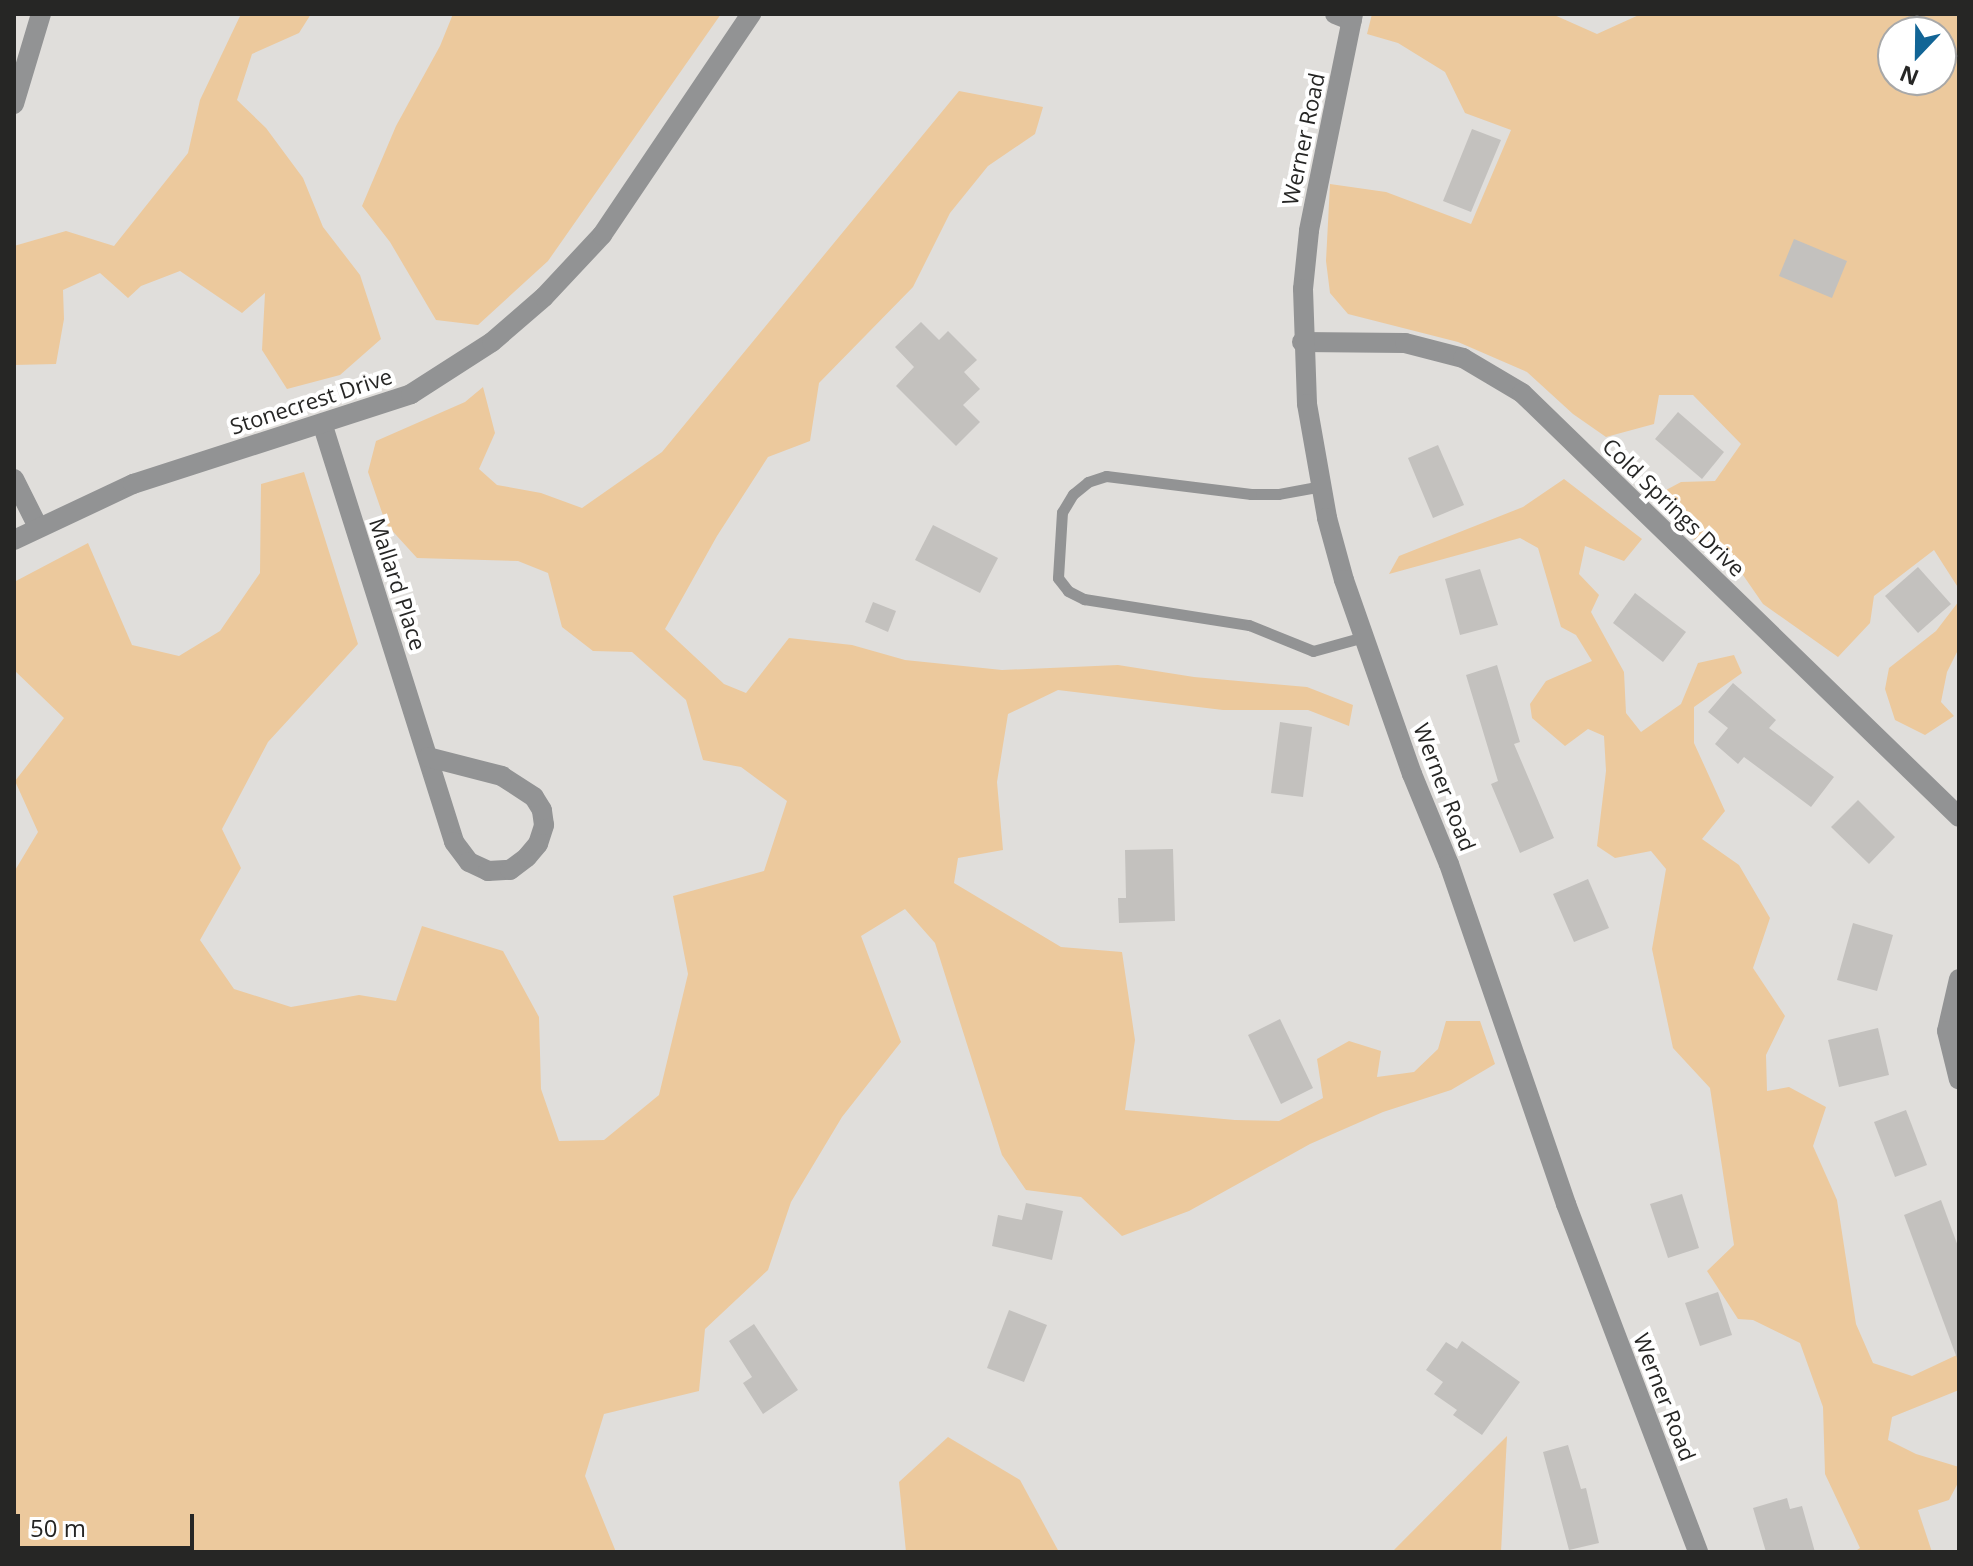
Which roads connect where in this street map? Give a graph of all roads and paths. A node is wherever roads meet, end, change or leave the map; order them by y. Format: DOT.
graph roads {
  1 [pos="41,14"];
  2 [pos="751,14"];
  3 [pos="1347,16"];
  4 [pos="14,104"];
  5 [pos="1302,342"];
  6 [pos="323,426"];
  7 [pos="14,479"];
  8 [pos="1322,486"];
  9 [pos="38,527"];
  10 [pos="14,540"];
  11 [pos="1364,637"];
  12 [pos="428,757"];
  13 [pos="1959,817"];
  14 [pos="1959,979"];
  15 [pos="1959,1080"];
  16 [pos="1698,1552"];
  1 -- 4 [label="street"];
  2 -- 6 [label="street, Stonecrest Drive"];
  3 -- 5 [label="street, Werner Road"];
  5 -- 8 [label="street, Werner Road"];
  5 -- 13 [label="street, Cold Springs Drive"];
  6 -- 9 [label="street, Stonecrest Drive"];
  6 -- 12 [label="street, Mallard Place"];
  7 -- 9 [label="street"];
  8 -- 11 [label="street, Werner Road"];
  8 -- 11 [label="lane"];
  9 -- 10 [label="street, Stonecrest Drive"];
  11 -- 16 [label="street, Werner Road"];
  12 -- 12 [label="street, Mallard Place"];
  14 -- 15 [label="street"];
}
